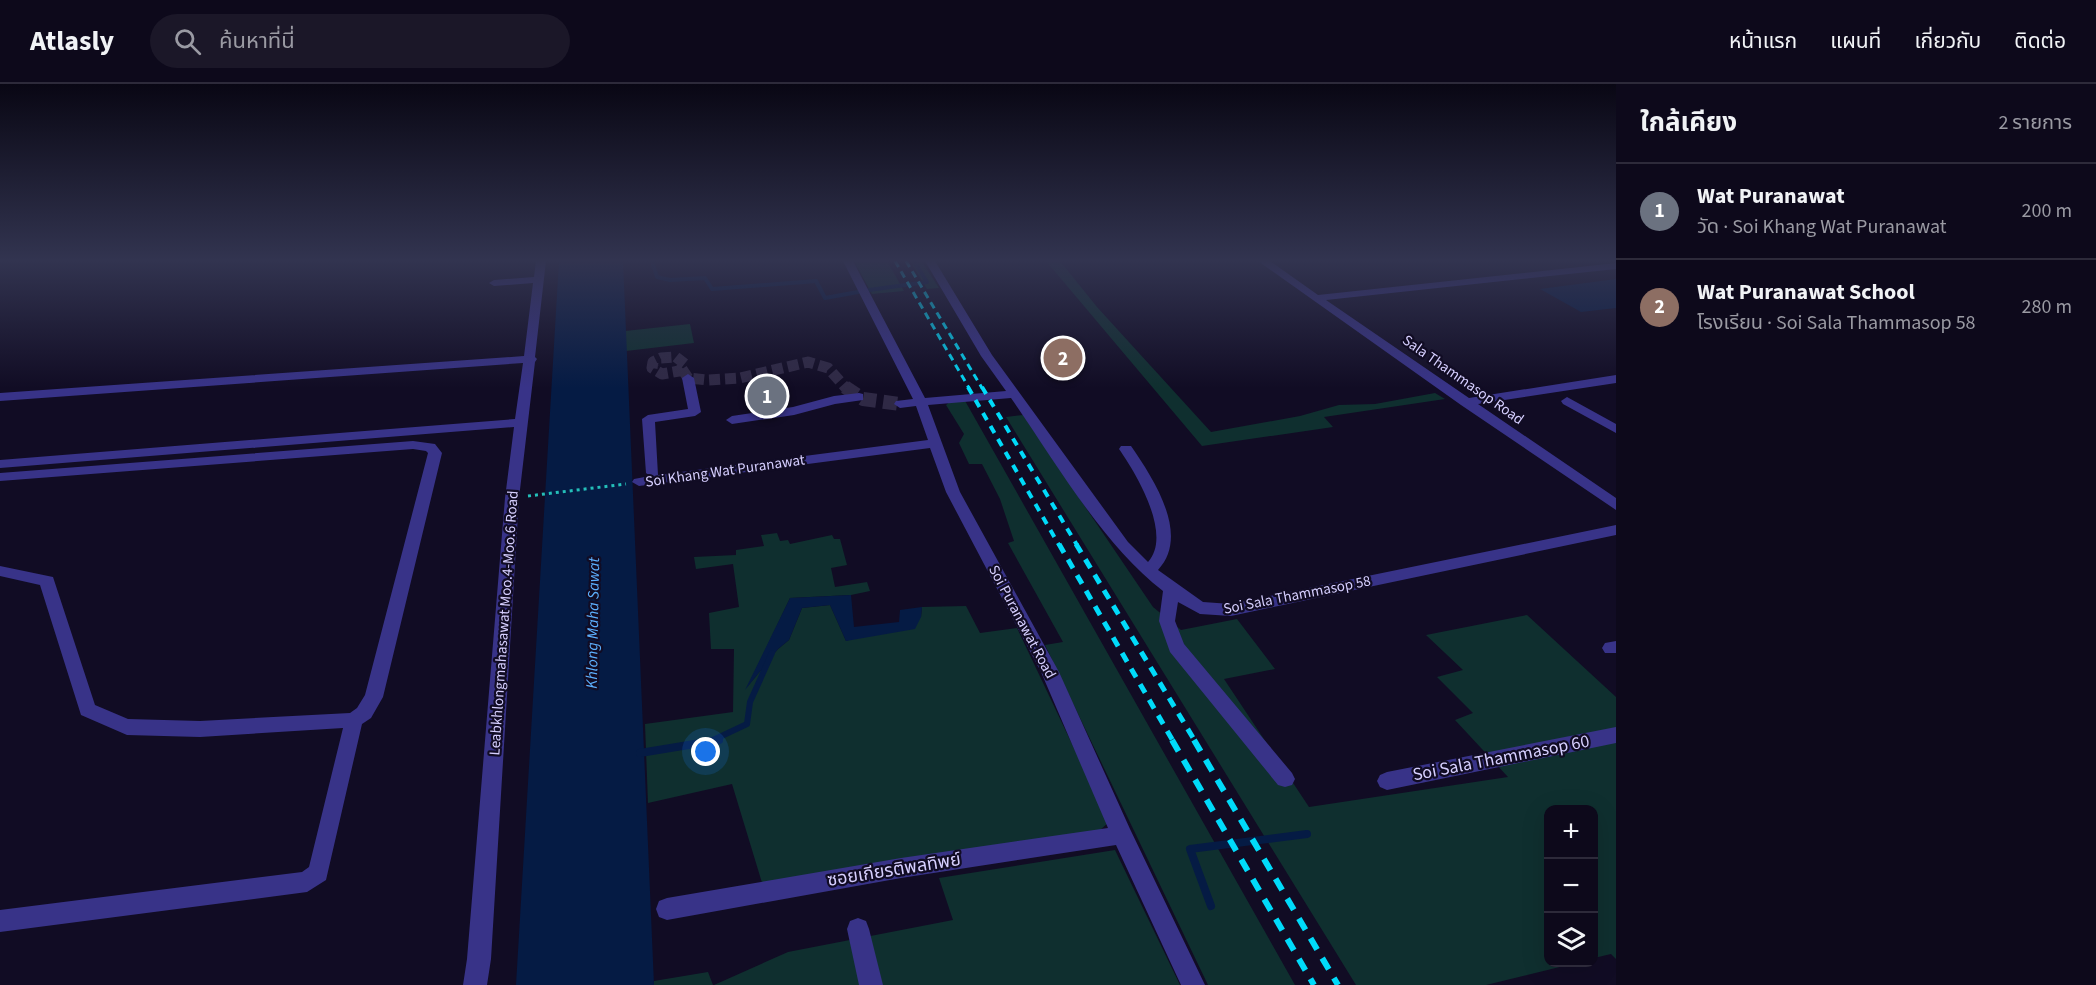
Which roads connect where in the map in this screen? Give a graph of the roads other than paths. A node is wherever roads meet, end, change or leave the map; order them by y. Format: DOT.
graph roads {
  1 [pos="537,303"];
  2 [pos="870,303"];
  3 [pos="953,303"];
  4 [pos="1322,303"];
  5 [pos="531,359"];
  6 [pos="688,378"];
  7 [pos="1616,379"];
  8 [pos="1014,394"];
  9 [pos="0,397"];
  10 [pos="859,398"];
  11 [pos="1567,401"];
  12 [pos="1466,402"];
  13 [pos="921,403"];
  14 [pos="900,404"];
  15 [pos="732,420"];
  16 [pos="523,423"];
  17 [pos="1616,429"];
  18 [pos="937,443"];
  19 [pos="1126,449"];
  20 [pos="0,464"];
  21 [pos="653,473"];
  22 [pos="0,477"];
  23 [pos="639,482"];
  24 [pos="1616,505"];
  25 [pos="1616,530"];
  26 [pos="0,571"];
  27 [pos="1148,571"];
  28 [pos="1171,590"];
  29 [pos="354,720"];
  30 [pos="1616,735"];
  31 [pos="1285,779"];
  32 [pos="1387,782"];
  33 [pos="1122,835"];
  34 [pos="667,909"];
  35 [pos="0,921"];
  36 [pos="858,928"];
  37 [pos="475,985"];
  38 [pos="871,985"];
  39 [pos="1193,985"];
  1 -- 5 [label="street, Leabkhlongmahasawat Moo.4-Moo.6 Road"];
  2 -- 13 [label="street, Soi Puranawat Road"];
  3 -- 8 [label="street, Soi Sala Thammasop 58"];
  4 -- 12 [label="street, Sala Thammasop Road"];
  5 -- 9 [label="street"];
  5 -- 16 [label="street, Leabkhlongmahasawat Moo.4-Moo.6 Road"];
  6 -- 21 [label="street"];
  7 -- 12 [label="street"];
  8 -- 13 [label="street"];
  8 -- 27 [label="street, Soi Sala Thammasop 58"];
  10 -- 15 [label="street"];
  11 -- 17 [label="street"];
  12 -- 24 [label="street, Sala Thammasop Road"];
  13 -- 14 [label="street"];
  13 -- 18 [label="street, Soi Puranawat Road"];
  16 -- 20 [label="street"];
  16 -- 37 [label="street, Leabkhlongmahasawat Moo.4-Moo.6 Road"];
  18 -- 23 [label="street, Soi Khang Wat Puranawat"];
  18 -- 33 [label="street, Soi Puranawat Road"];
  19 -- 27 [label="street"];
  22 -- 29 [label="street"];
  25 -- 28 [label="street, Soi Sala Thammasop 58"];
  26 -- 29 [label="street"];
  27 -- 28 [label="street, Soi Sala Thammasop 58"];
  28 -- 31 [label="street"];
  29 -- 35 [label="street"];
  30 -- 32 [label="street, Soi Sala Thammasop 60"];
  33 -- 34 [label="street, ซอยเกียรติพลทิพย์"];
  33 -- 39 [label="street, Soi Puranawat Road"];
  36 -- 38 [label="street"];
}
